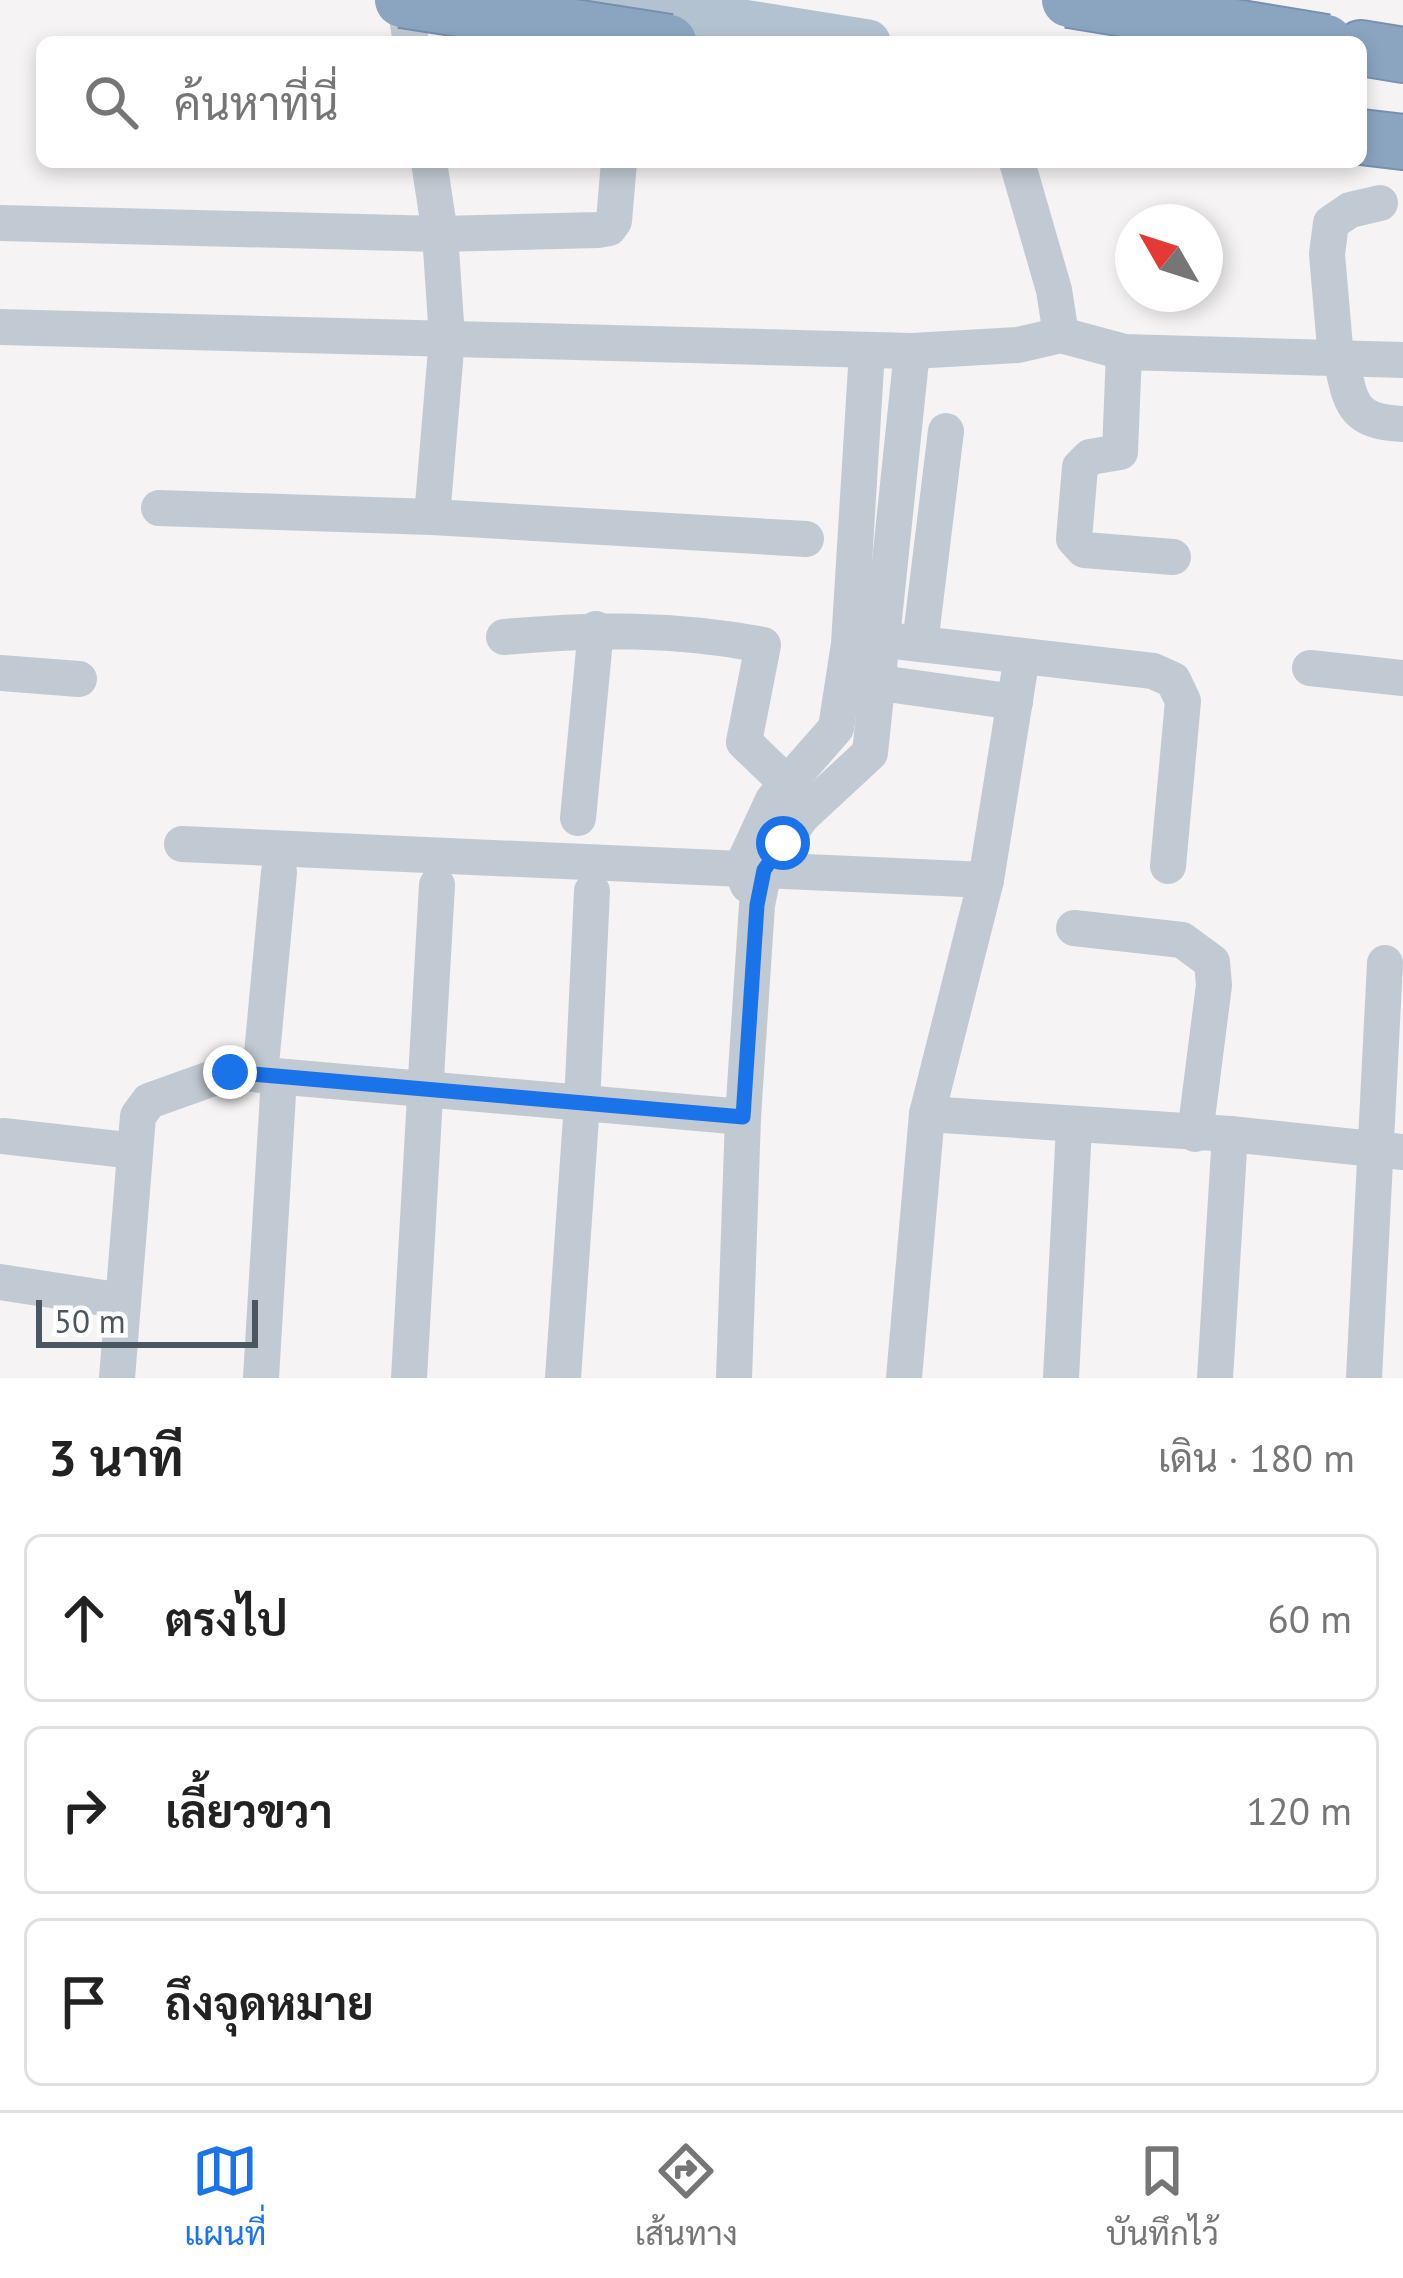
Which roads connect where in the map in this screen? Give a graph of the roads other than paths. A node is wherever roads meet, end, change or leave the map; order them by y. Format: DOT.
graph roads {
  1 [pos="403,0"];
  2 [pos="604,0"];
  3 [pos="802,0"];
  4 [pos="833,0"];
  5 [pos="1069,0"];
  6 [pos="1281,0"];
  7 [pos="765,26"];
  8 [pos="409,36"];
  9 [pos="631,36"];
  10 [pos="828,36"];
  11 [pos="858,36"];
  12 [pos="1249,36"];
  13 [pos="1289,36"];
  14 [pos="1367,49"];
  15 [pos="1403,55"];
  16 [pos="1367,115"];
  17 [pos="1403,120"];
  18 [pos="1367,138"];
  19 [pos="1403,142"];
  20 [pos="430,168"];
  21 [pos="618,168"];
  22 [pos="1019,168"];
  23 [pos="1380,203"];
  24 [pos="0,224"];
  25 [pos="440,233"];
  26 [pos="0,327"];
  27 [pos="1061,335"];
  28 [pos="447,338"];
  29 [pos="867,351"];
  30 [pos="912,352"];
  31 [pos="1124,352"];
  32 [pos="1339,359"];
  33 [pos="1403,360"];
  34 [pos="1403,424"];
  35 [pos="946,431"];
  36 [pos="159,508"];
  37 [pos="432,517"];
  38 [pos="806,539"];
  39 [pos="1173,556"];
  40 [pos="596,629"];
  41 [pos="504,637"];
  42 [pos="884,640"];
  43 [pos="1022,656"];
  44 [pos="1310,668"];
  45 [pos="0,673"];
  46 [pos="79,679"];
  47 [pos="1403,679"];
  48 [pos="860,680"];
  49 [pos="1015,702"];
  50 [pos="799,796"];
  51 [pos="578,818"];
  52 [pos="182,844"];
  53 [pos="1168,866"];
  54 [pos="279,872"];
  55 [pos="986,880"];
  56 [pos="754,881"];
  57 [pos="437,885"];
  58 [pos="592,891"];
  59 [pos="1073,928"];
  60 [pos="1385,963"];
  61 [pos="269,1076"];
  62 [pos="426,1089"];
  63 [pos="583,1103"];
  64 [pos="927,1114"];
  65 [pos="743,1117"];
  66 [pos="1074,1126"];
  67 [pos="1213,1134"];
  68 [pos="3,1136"];
  69 [pos="135,1150"];
  70 [pos="1389,1150"];
  71 [pos="0,1282"];
  72 [pos="1386,1292"];
  73 [pos="123,1300"];
  74 [pos="117,1378"];
  75 [pos="261,1378"];
  76 [pos="409,1378"];
  77 [pos="563,1378"];
  78 [pos="734,1378"];
  79 [pos="904,1378"];
  80 [pos="1061,1378"];
  81 [pos="1215,1378"];
  82 [pos="1364,1378"];
  1 -- 8 [label="street"];
  1 -- 9 [label="highway, bridge"];
  2 -- 7 [label="main road"];
  3 -- 7 [label="main road"];
  4 -- 11 [label="main road"];
  5 -- 13 [label="highway, bridge"];
  6 -- 12 [label="main road"];
  7 -- 10 [label="main road"];
  14 -- 15 [label="highway"];
  16 -- 17 [label="street"];
  18 -- 19 [label="highway"];
  20 -- 25 [label="street"];
  21 -- 25 [label="street"];
  22 -- 27 [label="street"];
  23 -- 32 [label="street"];
  24 -- 25 [label="street"];
  25 -- 28 [label="street"];
  26 -- 28 [label="street"];
  27 -- 30 [label="street"];
  27 -- 31 [label="street"];
  28 -- 29 [label="street"];
  28 -- 37 [label="street"];
  29 -- 30 [label="street"];
  29 -- 42 [label="street"];
  30 -- 42 [label="street"];
  31 -- 32 [label="street"];
  31 -- 39 [label="street"];
  32 -- 33 [label="street"];
  32 -- 34 [label="street"];
  35 -- 42 [label="street"];
  36 -- 37 [label="street"];
  37 -- 38 [label="street"];
  40 -- 41 [label="street"];
  40 -- 50 [label="street"];
  40 -- 51 [label="street"];
  42 -- 43 [label="street"];
  42 -- 48 [label="street"];
  43 -- 49 [label="street"];
  43 -- 53 [label="street"];
  44 -- 47 [label="street"];
  45 -- 46 [label="street"];
  48 -- 49 [label="street"];
  48 -- 50 [label="street"];
  49 -- 55 [label="street"];
  50 -- 56 [label="street"];
  52 -- 56 [label="street"];
  54 -- 61 [label="street"];
  55 -- 56 [label="street"];
  55 -- 64 [label="street"];
  56 -- 65 [label="street"];
  57 -- 62 [label="street"];
  58 -- 63 [label="street"];
  59 -- 67 [label="street"];
  60 -- 70 [label="street"];
  61 -- 62 [label="street"];
  61 -- 69 [label="street"];
  61 -- 75 [label="street"];
  62 -- 63 [label="street"];
  62 -- 76 [label="street"];
  63 -- 65 [label="street"];
  63 -- 77 [label="street"];
  64 -- 66 [label="street"];
  64 -- 79 [label="street"];
  65 -- 78 [label="street"];
  66 -- 67 [label="street"];
  66 -- 80 [label="street"];
  67 -- 70 [label="street"];
  67 -- 81 [label="street"];
  68 -- 69 [label="street"];
  69 -- 73 [label="street"];
  70 -- 72 [label="street"];
  71 -- 73 [label="street"];
  72 -- 82 [label="street"];
  73 -- 74 [label="street"];
}
